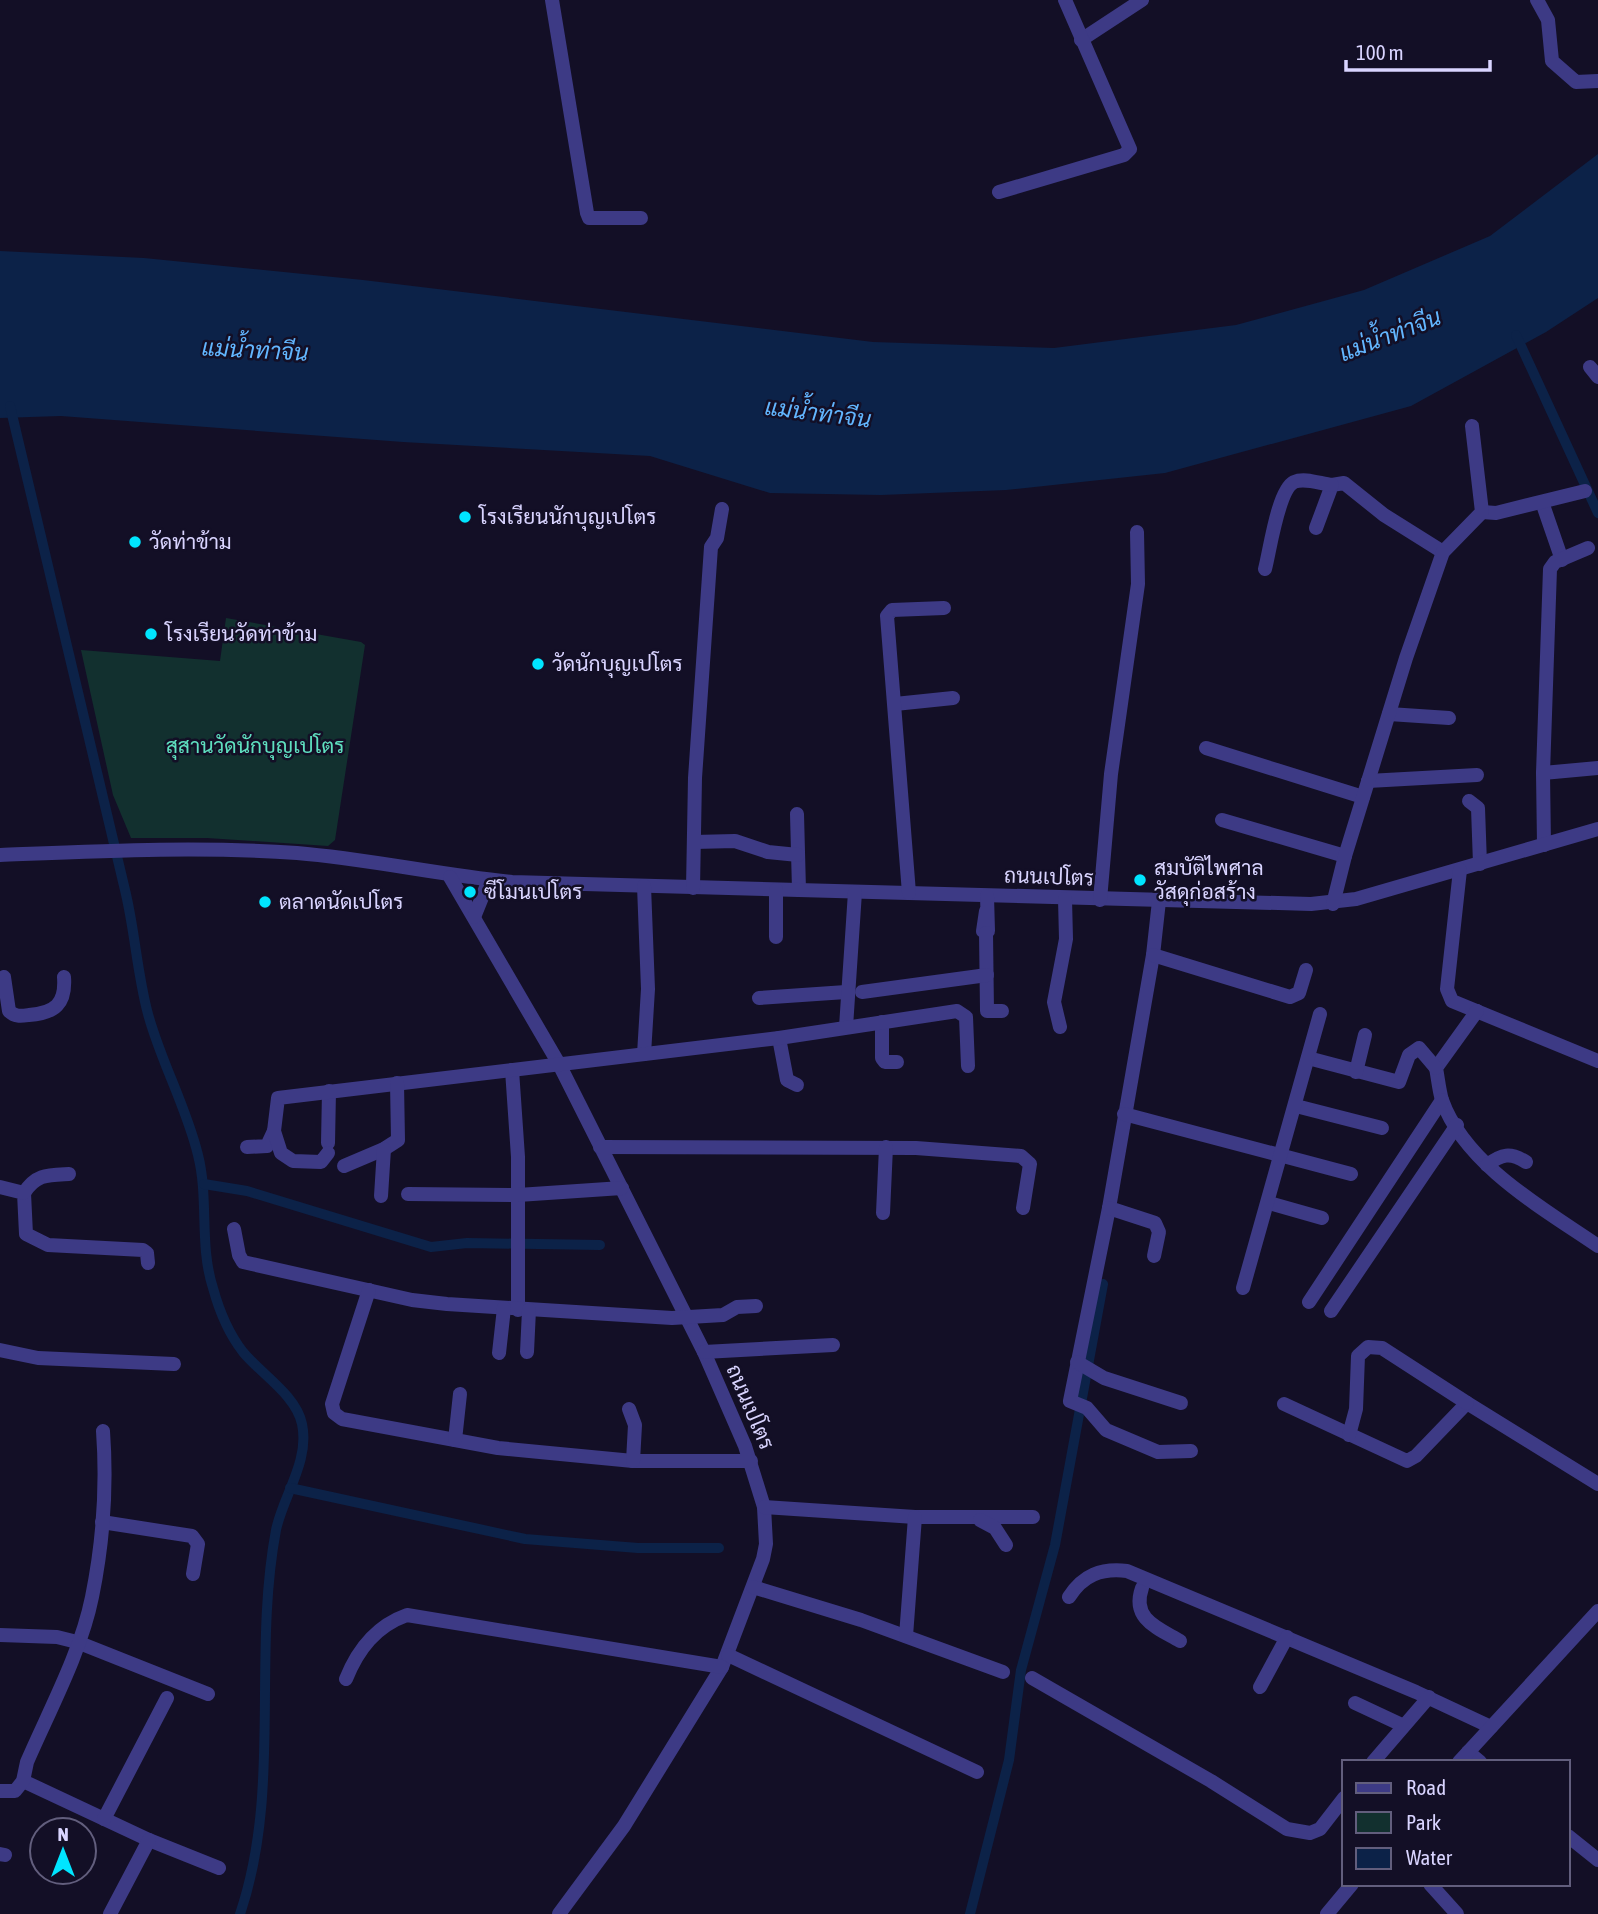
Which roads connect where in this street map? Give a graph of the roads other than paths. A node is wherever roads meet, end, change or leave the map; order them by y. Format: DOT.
graph roads {
  1 [pos="552,0"];
  2 [pos="1065,0"];
  3 [pos="1142,0"];
  4 [pos="1536,0"];
  5 [pos="1081,40"];
  6 [pos="1598,81"];
  7 [pos="999,192"];
  8 [pos="641,218"];
  9 [pos="1472,426"];
  10 [pos="1332,485"];
  11 [pos="1585,491"];
  12 [pos="1542,502"];
  13 [pos="722,509"];
  14 [pos="1482,512"];
  15 [pos="1316,528"];
  16 [pos="1137,532"];
  17 [pos="1588,548"];
  18 [pos="1443,552"];
  19 [pos="1562,559"];
  20 [pos="1265,569"];
  21 [pos="944,608"];
  22 [pos="953,698"];
  23 [pos="895,704"];
  24 [pos="1389,714"];
  25 [pos="1448,718"];
  26 [pos="1206,748"];
  27 [pos="1598,768"];
  28 [pos="1543,773"];
  29 [pos="1476,775"];
  30 [pos="1368,781"];
  31 [pos="1363,797"];
  32 [pos="1469,801"];
  33 [pos="797,814"];
  34 [pos="1222,820"];
  35 [pos="1598,829"];
  36 [pos="694,842"];
  37 [pos="1544,845"];
  38 [pos="0,855"];
  39 [pos="798,855"];
  40 [pos="1345,856"];
  41 [pos="1480,864"];
  42 [pos="1460,870"];
  43 [pos="450,877"];
  44 [pos="489,880"];
  45 [pos="644,886"];
  46 [pos="694,888"];
  47 [pos="776,890"];
  48 [pos="799,890"];
  49 [pos="855,892"];
  50 [pos="909,893"];
  51 [pos="987,896"];
  52 [pos="1065,899"];
  53 [pos="1100,900"];
  54 [pos="1159,901"];
  55 [pos="1333,904"];
  56 [pos="474,917"];
  57 [pos="776,937"];
  58 [pos="1153,955"];
  59 [pos="1306,970"];
  60 [pos="987,975"];
  61 [pos="4,977"];
  62 [pos="64,977"];
  63 [pos="846,992"];
  64 [pos="862,992"];
  65 [pos="759,998"];
  66 [pos="1002,1011"];
  67 [pos="1478,1012"];
  68 [pos="1320,1014"];
  69 [pos="882,1022"];
  70 [pos="846,1027"];
  71 [pos="1060,1027"];
  72 [pos="1365,1035"];
  73 [pos="779,1038"];
  74 [pos="644,1054"];
  75 [pos="1308,1058"];
  76 [pos="1598,1061"];
  77 [pos="897,1062"];
  78 [pos="559,1064"];
  79 [pos="968,1066"];
  80 [pos="1436,1068"];
  81 [pos="512,1070"];
  82 [pos="1356,1072"];
  83 [pos="397,1083"];
  84 [pos="797,1085"];
  85 [pos="329,1091"];
  86 [pos="1443,1100"];
  87 [pos="1296,1106"];
  88 [pos="1124,1114"];
  89 [pos="1457,1125"];
  90 [pos="1382,1128"];
  91 [pos="274,1131"];
  92 [pos="247,1147"];
  93 [pos="600,1147"];
  94 [pos="886,1147"];
  95 [pos="384,1149"];
  96 [pos="1282,1154"];
  97 [pos="1526,1162"];
  98 [pos="1487,1165"];
  99 [pos="344,1166"];
  100 [pos="69,1174"];
  101 [pos="1350,1174"];
  102 [pos="0,1187"];
  103 [pos="622,1188"];
  104 [pos="24,1193"];
  105 [pos="408,1194"];
  106 [pos="517,1195"];
  107 [pos="381,1196"];
  108 [pos="1269,1203"];
  109 [pos="1023,1208"];
  110 [pos="1108,1208"];
  111 [pos="883,1213"];
  112 [pos="1322,1217"];
  113 [pos="234,1229"];
  114 [pos="1598,1246"];
  115 [pos="1154,1256"];
  116 [pos="148,1263"];
  117 [pos="1243,1287"];
  118 [pos="369,1290"];
  119 [pos="1309,1302"];
  120 [pos="756,1306"];
  121 [pos="517,1309"];
  122 [pos="1331,1311"];
  123 [pos="685,1318"];
  124 [pos="833,1345"];
  125 [pos="0,1350"];
  126 [pos="527,1352"];
  127 [pos="704,1352"];
  128 [pos="499,1353"];
  129 [pos="174,1364"];
  130 [pos="1084,1367"];
  131 [pos="460,1394"];
  132 [pos="1181,1403"];
  133 [pos="1467,1403"];
  134 [pos="1284,1404"];
  135 [pos="629,1409"];
  136 [pos="103,1431"];
  137 [pos="1349,1435"];
  138 [pos="455,1440"];
  139 [pos="1191,1451"];
  140 [pos="633,1461"];
  141 [pos="751,1461"];
  142 [pos="1598,1484"];
  143 [pos="764,1507"];
  144 [pos="915,1517"];
  145 [pos="1033,1517"];
  146 [pos="979,1519"];
  147 [pos="102,1522"];
  148 [pos="1006,1545"];
  149 [pos="194,1574"];
  150 [pos="1145,1583"];
  151 [pos="753,1587"];
  152 [pos="1069,1597"];
  153 [pos="1598,1611"];
  154 [pos="0,1635"];
  155 [pos="906,1636"];
  156 [pos="1287,1637"];
  157 [pos="1180,1641"];
  158 [pos="77,1642"];
  159 [pos="725,1661"];
  160 [pos="1003,1672"];
  161 [pos="1032,1678"];
  162 [pos="346,1679"];
  163 [pos="1261,1687"];
  164 [pos="208,1693"];
  165 [pos="1429,1697"];
  166 [pos="167,1698"];
  167 [pos="1356,1703"];
  168 [pos="1402,1725"];
  169 [pos="1491,1727"];
  170 [pos="1464,1757"];
  171 [pos="1375,1760"];
  172 [pos="976,1772"];
  173 [pos="23,1781"];
  174 [pos="0,1791"];
  175 [pos="1342,1801"];
  176 [pos="104,1819"];
  177 [pos="1570,1838"];
  178 [pos="149,1840"];
  179 [pos="1598,1860"];
  180 [pos="219,1868"];
  181 [pos="1351,1886"];
  182 [pos="1432,1886"];
  183 [pos="110,1914"];
  184 [pos="559,1914"];
  185 [pos="1327,1914"];
  186 [pos="1457,1914"];
  1 -- 8 [label="street"];
  2 -- 5 [label="street"];
  3 -- 5 [label="street"];
  4 -- 6 [label="street"];
  5 -- 7 [label="street"];
  9 -- 14 [label="street"];
  10 -- 15 [label="street"];
  10 -- 18 [label="street"];
  10 -- 20 [label="street"];
  11 -- 12 [label="street"];
  12 -- 14 [label="street"];
  12 -- 19 [label="street"];
  13 -- 36 [label="street"];
  14 -- 18 [label="street"];
  16 -- 53 [label="street"];
  17 -- 19 [label="street"];
  18 -- 24 [label="street"];
  19 -- 28 [label="street"];
  21 -- 23 [label="street"];
  22 -- 23 [label="street"];
  23 -- 50 [label="street"];
  24 -- 25 [label="street"];
  24 -- 30 [label="street"];
  26 -- 31 [label="street"];
  27 -- 28 [label="street"];
  28 -- 37 [label="street"];
  29 -- 30 [label="street"];
  30 -- 31 [label="street"];
  31 -- 40 [label="street"];
  32 -- 41 [label="street"];
  33 -- 39 [label="street"];
  34 -- 40 [label="street"];
  35 -- 37 [label="street, ถนนเปโตร"];
  36 -- 39 [label="street"];
  36 -- 46 [label="street"];
  37 -- 41 [label="street, ถนนเปโตร"];
  38 -- 43 [label="street"];
  39 -- 48 [label="street"];
  40 -- 55 [label="street"];
  41 -- 42 [label="street, ถนนเปโตร"];
  42 -- 55 [label="street, ถนนเปโตร"];
  42 -- 67 [label="street"];
  43 -- 44 [label="street, ถนนเปโตร"];
  43 -- 56 [label="street, ถนนเปโตร"];
  44 -- 45 [label="street, ถนนเปโตร"];
  44 -- 56 [label="street"];
  45 -- 46 [label="street, ถนนเปโตร"];
  45 -- 74 [label="street"];
  46 -- 47 [label="street, ถนนเปโตร"];
  47 -- 48 [label="street, ถนนเปโตร"];
  47 -- 57 [label="street"];
  48 -- 49 [label="street, ถนนเปโตร"];
  49 -- 50 [label="street, ถนนเปโตร"];
  49 -- 63 [label="street"];
  50 -- 51 [label="street, ถนนเปโตร"];
  51 -- 52 [label="street, ถนนเปโตร"];
  51 -- 60 [label="street"];
  52 -- 53 [label="street, ถนนเปโตร"];
  52 -- 71 [label="street"];
  53 -- 54 [label="street, ถนนเปโตร"];
  54 -- 55 [label="street, ถนนเปโตร"];
  54 -- 58 [label="street"];
  56 -- 78 [label="street, ถนนเปโตร"];
  58 -- 59 [label="street"];
  58 -- 88 [label="street"];
  60 -- 64 [label="street"];
  60 -- 66 [label="street"];
  61 -- 62 [label="street"];
  63 -- 65 [label="street"];
  63 -- 70 [label="street"];
  67 -- 76 [label="street"];
  67 -- 80 [label="street"];
  68 -- 75 [label="street"];
  69 -- 70 [label="street"];
  69 -- 77 [label="street"];
  69 -- 79 [label="street"];
  70 -- 73 [label="street"];
  72 -- 82 [label="street"];
  73 -- 74 [label="street"];
  73 -- 84 [label="street"];
  74 -- 78 [label="street"];
  75 -- 82 [label="street"];
  75 -- 87 [label="street"];
  78 -- 81 [label="street"];
  78 -- 93 [label="street, ถนนเปโตร"];
  80 -- 82 [label="street"];
  80 -- 86 [label="street"];
  81 -- 83 [label="street"];
  81 -- 106 [label="street"];
  83 -- 85 [label="street"];
  83 -- 95 [label="street"];
  85 -- 91 [label="street"];
  85 -- 91 [label="street"];
  86 -- 89 [label="street"];
  86 -- 119 [label="street"];
  87 -- 90 [label="street"];
  87 -- 96 [label="street"];
  88 -- 96 [label="street"];
  88 -- 110 [label="street"];
  89 -- 98 [label="street"];
  89 -- 122 [label="street"];
  91 -- 92 [label="street"];
  93 -- 94 [label="street"];
  93 -- 103 [label="street, ถนนเปโตร"];
  94 -- 109 [label="street"];
  94 -- 111 [label="street"];
  95 -- 99 [label="street"];
  95 -- 107 [label="street"];
  96 -- 101 [label="street"];
  96 -- 108 [label="street"];
  97 -- 98 [label="street"];
  98 -- 114 [label="street"];
  100 -- 104 [label="street"];
  102 -- 104 [label="street"];
  103 -- 106 [label="street"];
  103 -- 123 [label="street, ถนนเปโตร"];
  104 -- 116 [label="street"];
  105 -- 106 [label="street"];
  106 -- 121 [label="street"];
  108 -- 112 [label="street"];
  108 -- 117 [label="street"];
  110 -- 115 [label="street"];
  110 -- 130 [label="street"];
  113 -- 118 [label="street"];
  118 -- 121 [label="street"];
  118 -- 138 [label="street"];
  120 -- 123 [label="street"];
  121 -- 123 [label="street"];
  121 -- 126 [label="street"];
  121 -- 128 [label="street"];
  123 -- 127 [label="street, ถนนเปโตร"];
  124 -- 127 [label="street"];
  125 -- 129 [label="street"];
  127 -- 141 [label="street, ถนนเปโตร"];
  130 -- 132 [label="street"];
  130 -- 139 [label="street"];
  131 -- 138 [label="street"];
  133 -- 137 [label="street"];
  133 -- 137 [label="street"];
  133 -- 142 [label="street"];
  134 -- 137 [label="street"];
  135 -- 140 [label="street"];
  136 -- 147 [label="street"];
  138 -- 140 [label="street"];
  140 -- 141 [label="street"];
  141 -- 143 [label="street, ถนนเปโตร"];
  143 -- 144 [label="street"];
  143 -- 151 [label="street, ถนนเปโตร"];
  144 -- 146 [label="street"];
  144 -- 155 [label="street"];
  145 -- 146 [label="street"];
  146 -- 148 [label="street"];
  147 -- 149 [label="street"];
  147 -- 158 [label="street"];
  150 -- 152 [label="street"];
  150 -- 156 [label="street"];
  150 -- 157 [label="street"];
  151 -- 155 [label="street"];
  151 -- 159 [label="street, ถนนเปโตร"];
  153 -- 169 [label="street"];
  154 -- 158 [label="street"];
  155 -- 160 [label="street"];
  156 -- 163 [label="street"];
  156 -- 165 [label="street"];
  158 -- 164 [label="street"];
  158 -- 173 [label="street"];
  159 -- 162 [label="street"];
  159 -- 172 [label="street"];
  159 -- 184 [label="street, ถนนเปโตร"];
  161 -- 175 [label="street"];
  165 -- 168 [label="street"];
  165 -- 169 [label="street"];
  166 -- 176 [label="street"];
  167 -- 168 [label="street"];
  168 -- 171 [label="street"];
  169 -- 170 [label="street"];
  173 -- 174 [label="street"];
  173 -- 176 [label="street"];
  176 -- 178 [label="street"];
  177 -- 179 [label="street"];
  178 -- 180 [label="street"];
  178 -- 183 [label="street"];
  181 -- 185 [label="street"];
  182 -- 186 [label="street"];
}
